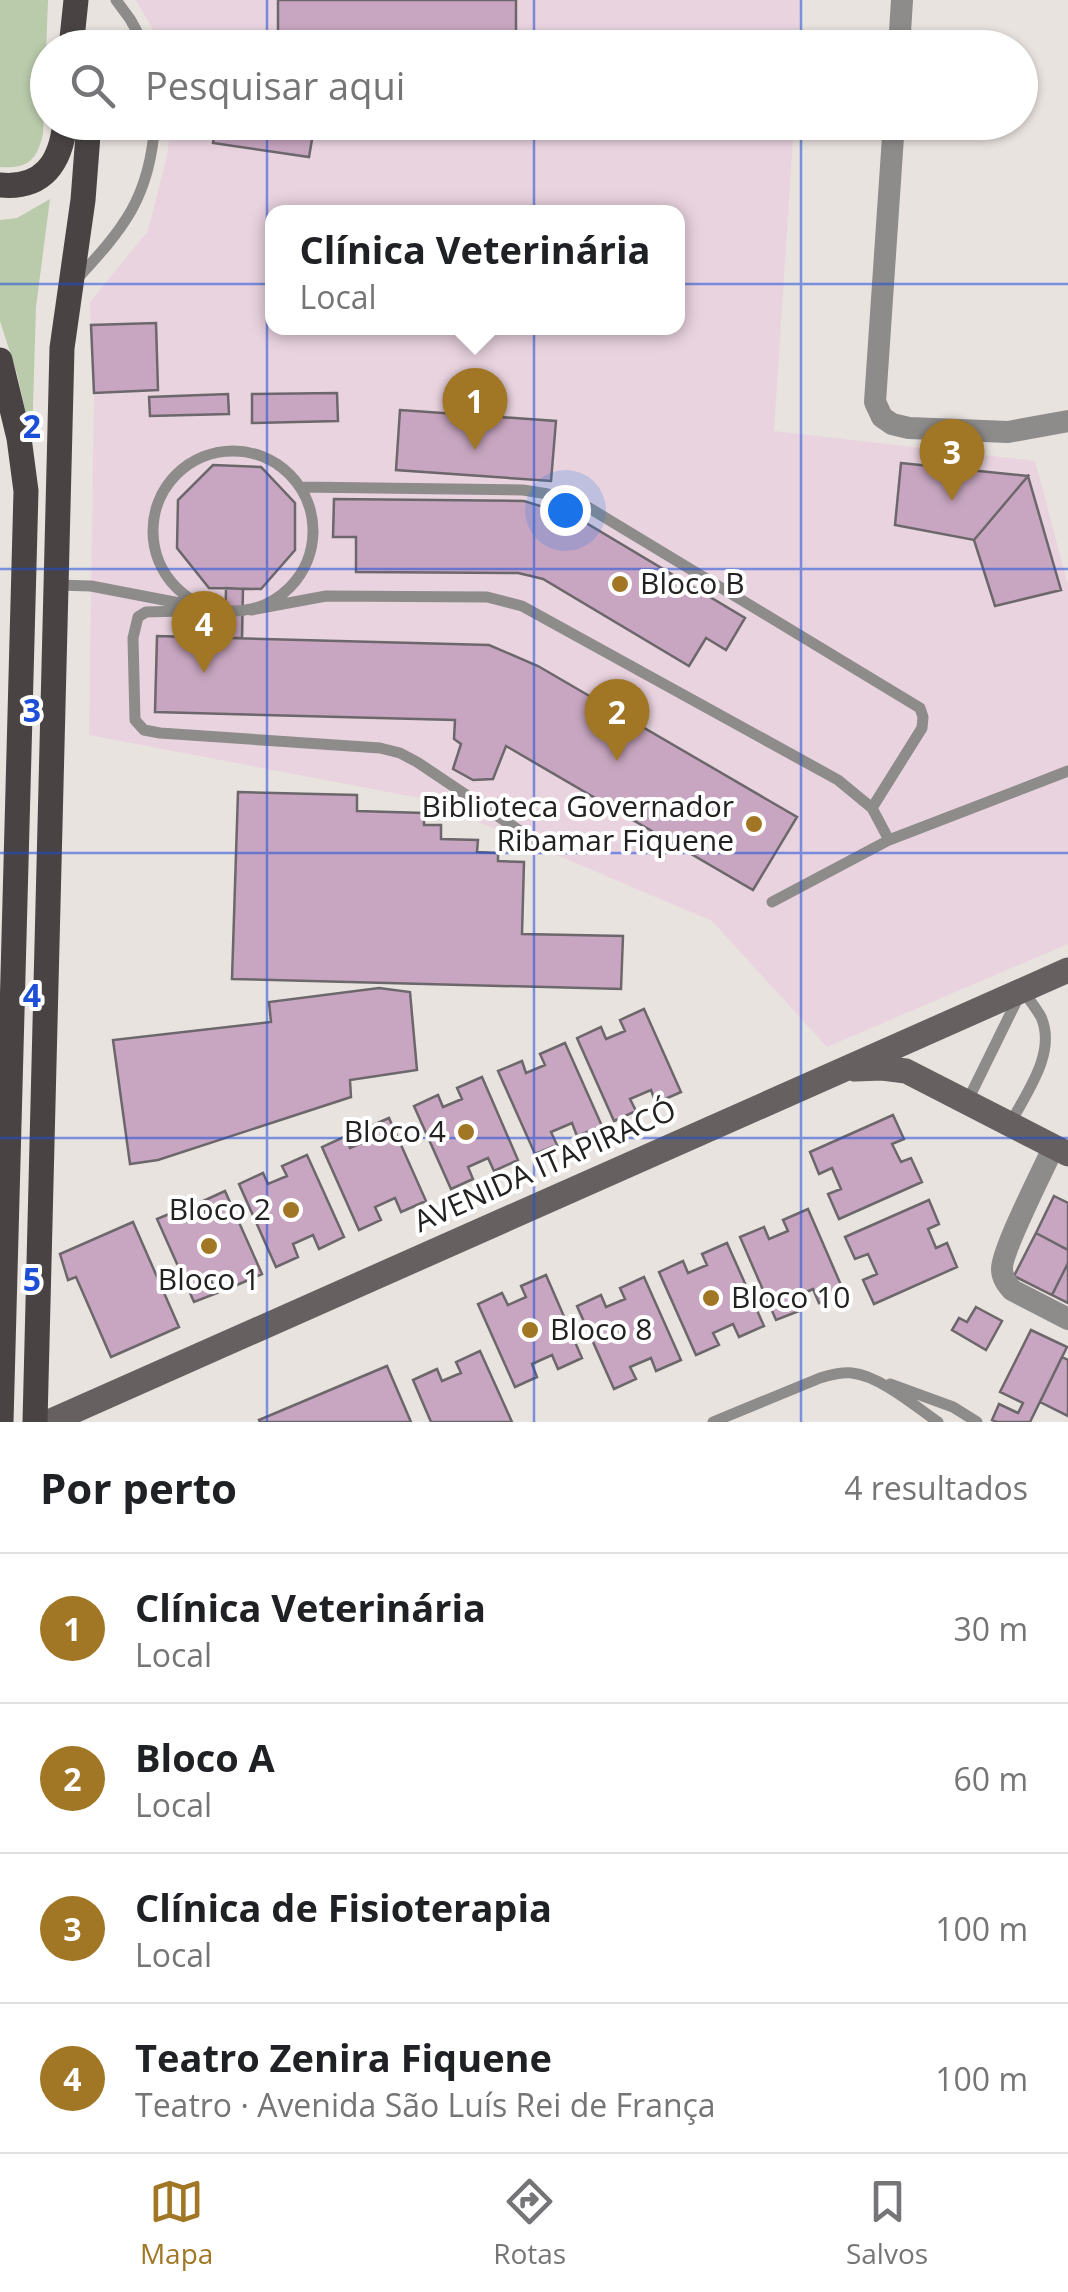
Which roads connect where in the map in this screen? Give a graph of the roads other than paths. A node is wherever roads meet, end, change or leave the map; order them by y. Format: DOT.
graph roads {
  1 [pos="76,0"];
  2 [pos="86,0"];
  3 [pos="116,0"];
  4 [pos="902,0"];
  5 [pos="74,30"];
  6 [pos="88,30"];
  7 [pos="136,30"];
  8 [pos="900,30"];
  9 [pos="61,140"];
  10 [pos="87,140"];
  11 [pos="152,140"];
  12 [pos="893,140"];
  13 [pos="0,185"];
  14 [pos="69,288"];
  15 [pos="0,360"];
  16 [pos="1068,421"];
  17 [pos="300,487"];
  18 [pos="56,586"];
  19 [pos="219,610"];
  20 [pos="251,610"];
  21 [pos="1068,771"];
  22 [pos="872,808"];
  23 [pos="532,838"];
  24 [pos="889,840"];
  25 [pos="772,902"];
  26 [pos="1068,970"];
  27 [pos="1022,990"];
  28 [pos="910,1040"];
  29 [pos="840,1070"];
  30 [pos="906,1071"];
  31 [pos="967,1102"];
  32 [pos="1010,1124"];
  33 [pos="1061,1150"];
  34 [pos="3,1249"];
  35 [pos="1068,1320"];
  36 [pos="872,1378"];
  37 [pos="2,1422"];
  38 [pos="35,1422"];
  39 [pos="49,1422"];
  40 [pos="713,1422"];
  41 [pos="938,1422"];
  42 [pos="977,1422"];
  1 -- 5 [label="main road"];
  2 -- 6 [label="main road"];
  3 -- 7 [label="lane"];
  4 -- 8 [label="street"];
  9 -- 13 [label="main road"];
  10 -- 14 [label="main road"];
  11 -- 14 [label="lane"];
  12 -- 16 [label="street"];
  14 -- 18 [label="main road"];
  15 -- 34 [label="main road"];
  17 -- 19 [label="lane"];
  17 -- 20 [label="lane"];
  17 -- 22 [label="lane"];
  18 -- 19 [label="lane"];
  18 -- 38 [label="main road"];
  19 -- 20 [label="lane"];
  19 -- 23 [label="lane"];
  20 -- 22 [label="lane"];
  21 -- 24 [label="lane"];
  22 -- 24 [label="lane"];
  24 -- 25 [label="lane"];
  26 -- 27 [label="main road, AVENIDA ITAPIRACÓ"];
  27 -- 28 [label="main road, AVENIDA ITAPIRACÓ"];
  27 -- 31 [label="lane"];
  27 -- 32 [label="lane"];
  28 -- 29 [label="main road, AVENIDA ITAPIRACÓ"];
  28 -- 30 [label="main road"];
  29 -- 30 [label="main road"];
  29 -- 39 [label="main road, AVENIDA ITAPIRACÓ"];
  30 -- 31 [label="main road"];
  31 -- 32 [label="main road"];
  32 -- 33 [label="main road"];
  33 -- 35 [label="street"];
  34 -- 37 [label="main road"];
  36 -- 40 [label="lane"];
  36 -- 41 [label="lane"];
  36 -- 42 [label="lane"];
}
